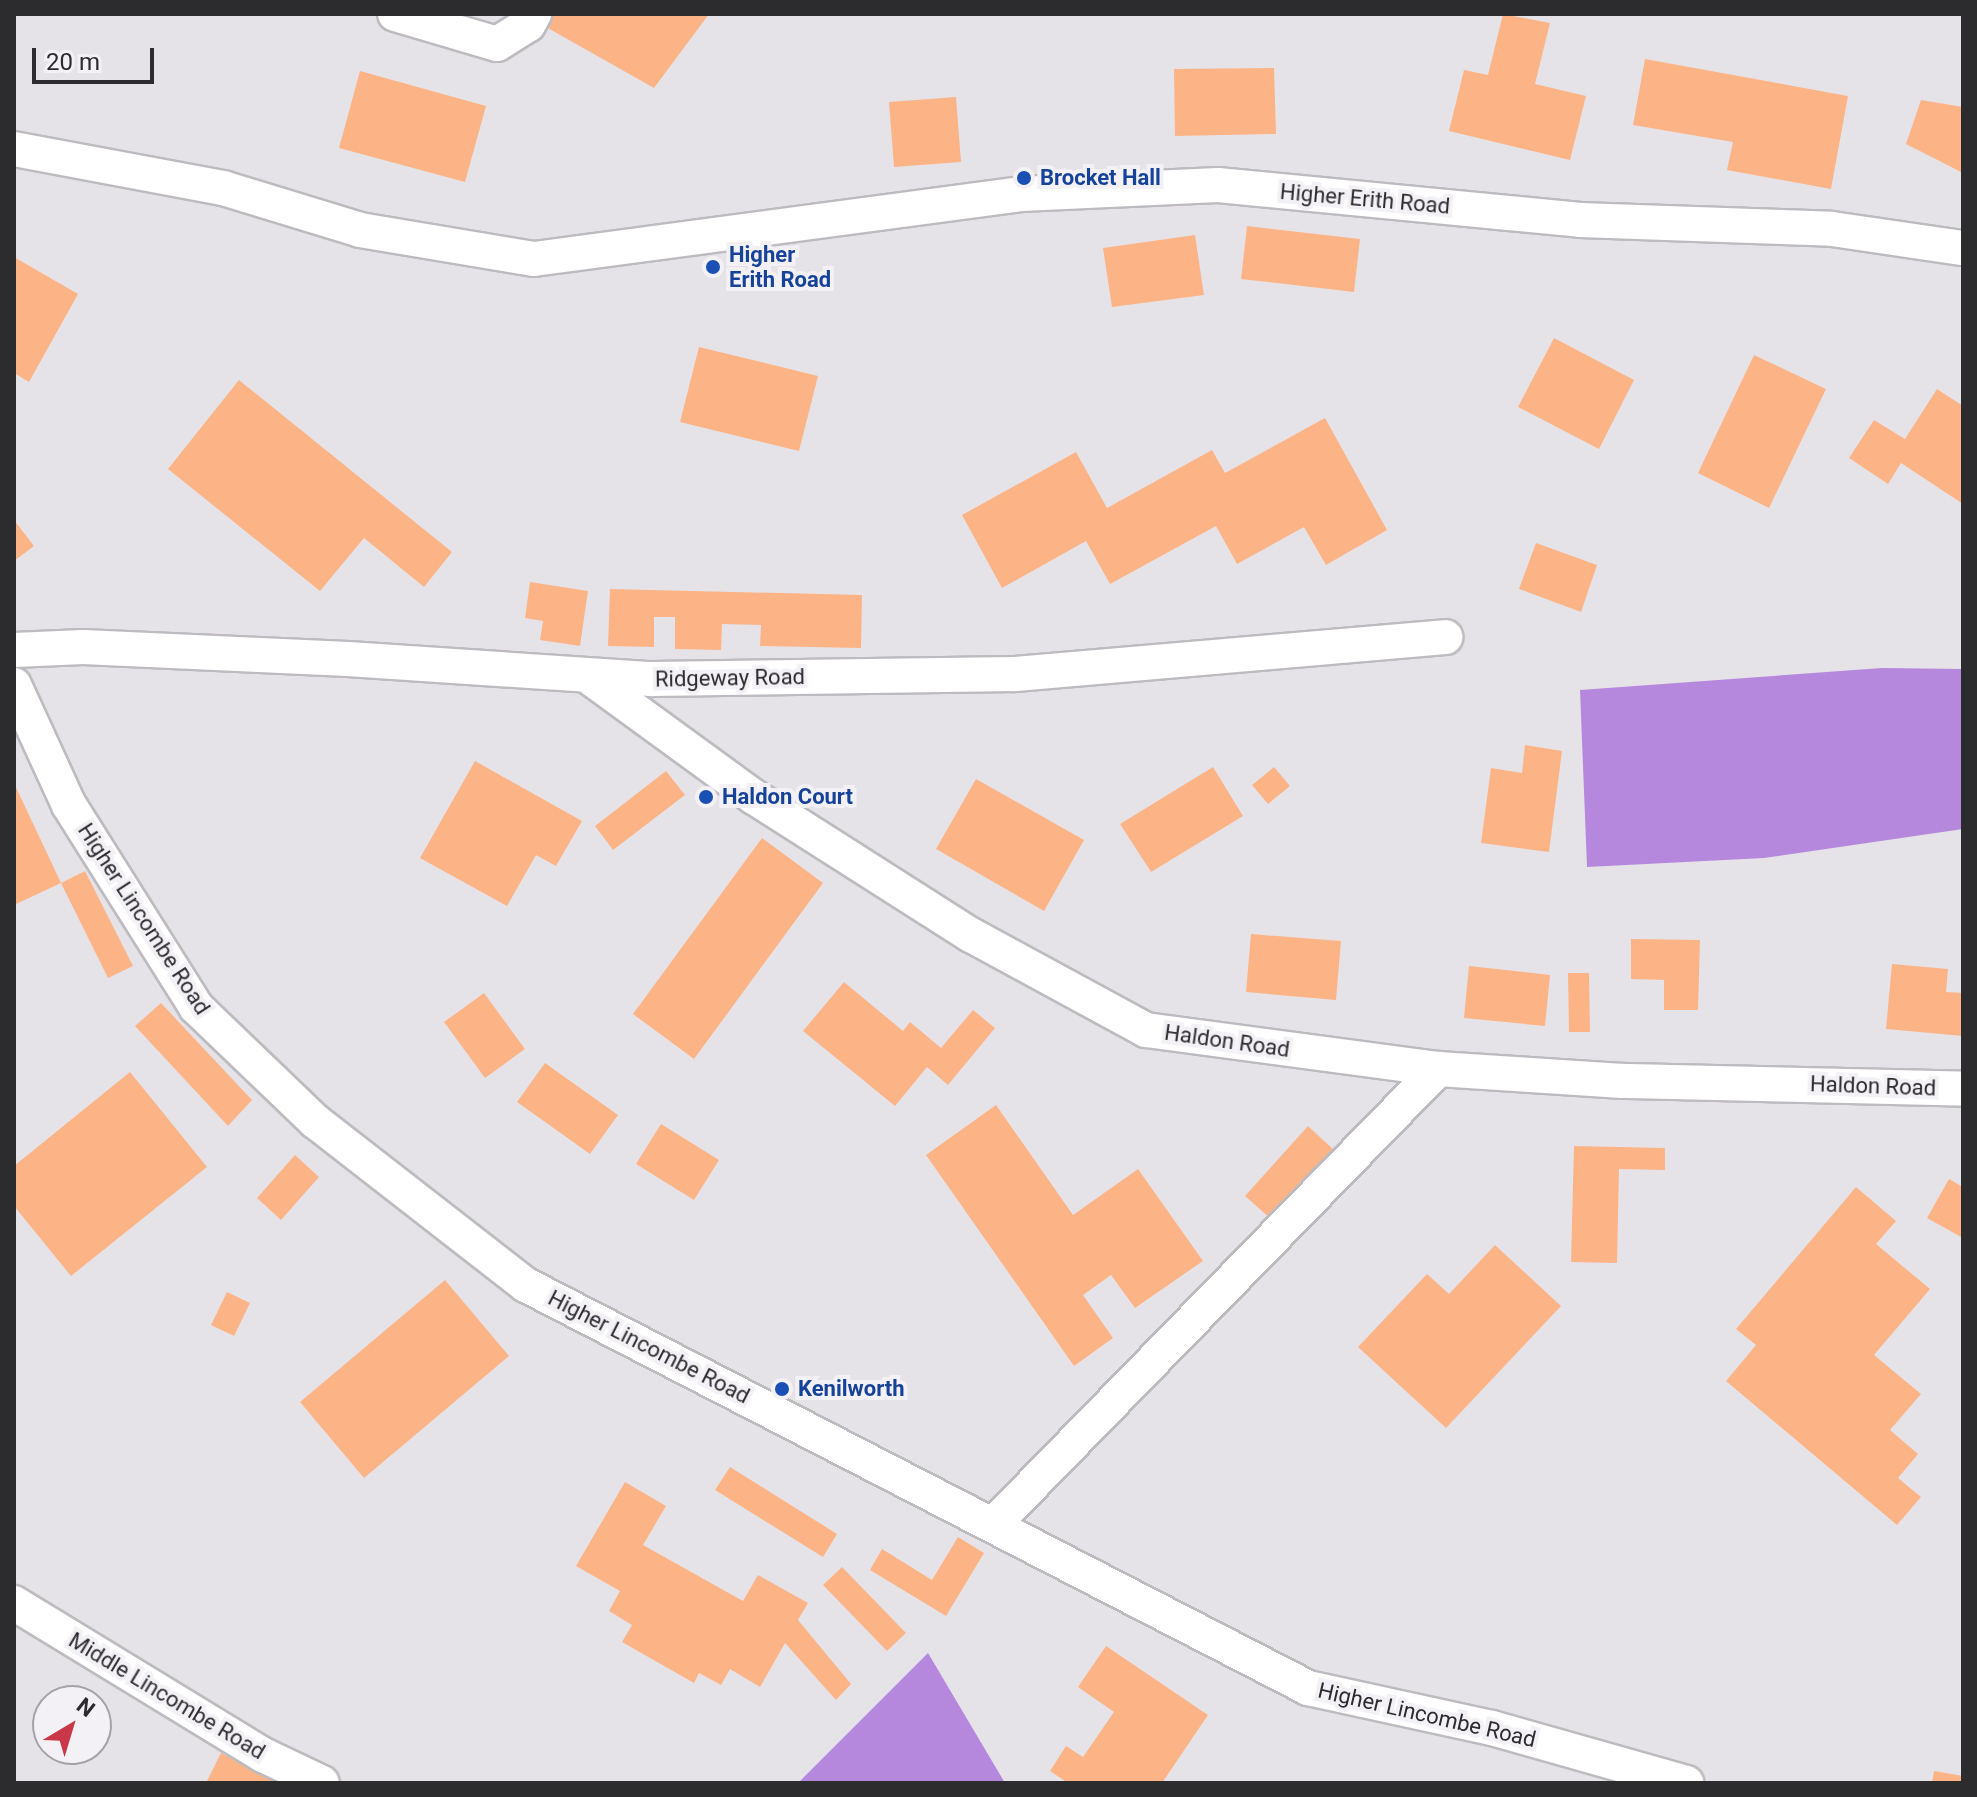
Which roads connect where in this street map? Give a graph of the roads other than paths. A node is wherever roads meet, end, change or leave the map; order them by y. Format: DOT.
graph roads {
  1 [pos="395,14"];
  2 [pos="534,14"];
  3 [pos="14,149"];
  4 [pos="1963,248"];
  5 [pos="1445,637"];
  6 [pos="14,650"];
  7 [pos="592,679"];
  8 [pos="14,685"];
  9 [pos="1438,1069"];
  10 [pos="1963,1089"];
  11 [pos="994,1524"];
  12 [pos="14,1603"];
  13 [pos="322,1783"];
  14 [pos="1686,1783"];
  1 -- 2 [label="street"];
  3 -- 4 [label="street, Higher Erith Road"];
  5 -- 7 [label="street, Ridgeway Road"];
  6 -- 7 [label="street, Ridgeway Road"];
  7 -- 9 [label="street, Haldon Road"];
  8 -- 11 [label="street, Higher Lincombe Road"];
  9 -- 10 [label="street, Haldon Road"];
  9 -- 11 [label="street"];
  11 -- 14 [label="street, Higher Lincombe Road"];
  12 -- 13 [label="street, Middle Lincombe Road"];
}
